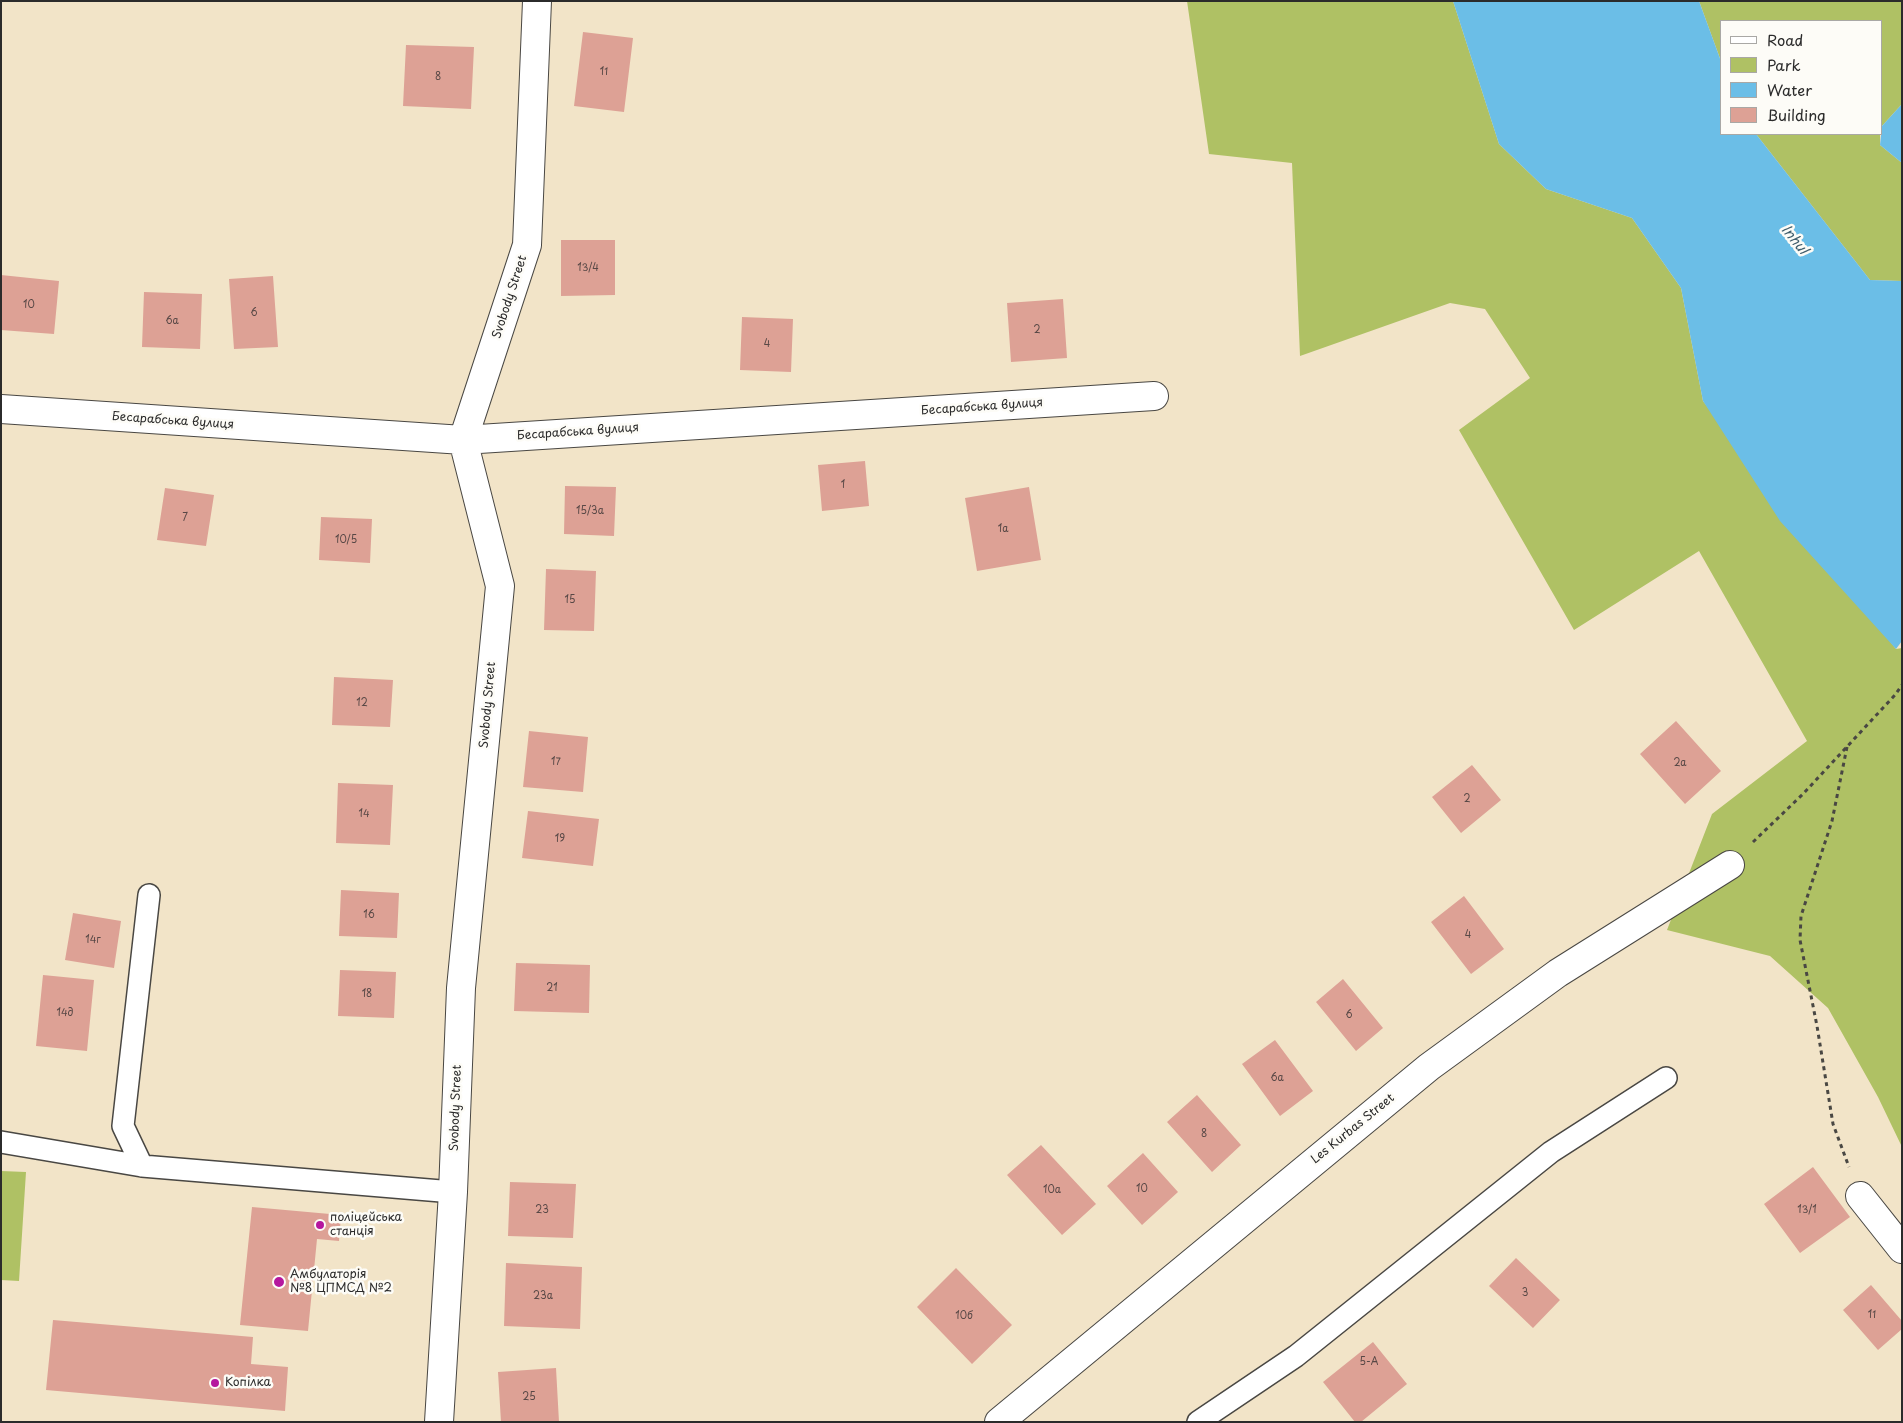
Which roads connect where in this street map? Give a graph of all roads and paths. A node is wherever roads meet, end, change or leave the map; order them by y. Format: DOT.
graph roads {
  1 [pos="537,1"];
  2 [pos="1154,396"];
  3 [pos="1,409"];
  4 [pos="463,440"];
  5 [pos="1902,685"];
  6 [pos="1847,747"];
  7 [pos="1730,865"];
  8 [pos="149,895"];
  9 [pos="1666,1078"];
  10 [pos="1,1142"];
  11 [pos="142,1166"];
  12 [pos="453,1192"];
  13 [pos="1860,1196"];
  14 [pos="1902,1249"];
  15 [pos="439,1422"];
  16 [pos="999,1422"];
  17 [pos="1198,1422"];
  1 -- 4 [label="street, Svobody Street"];
  2 -- 4 [label="street, Бесарабська вулиця"];
  3 -- 4 [label="street, Бесарабська вулиця"];
  4 -- 12 [label="street, Svobody Street"];
  5 -- 6 [label="path"];
  6 -- 7 [label="path"];
  6 -- 13 [label="path"];
  7 -- 16 [label="street, Les Kurbas Street"];
  8 -- 11 [label="lane"];
  9 -- 17 [label="lane"];
  10 -- 11 [label="lane"];
  11 -- 12 [label="lane"];
  12 -- 15 [label="street, Svobody Street"];
  13 -- 14 [label="street"];
}
